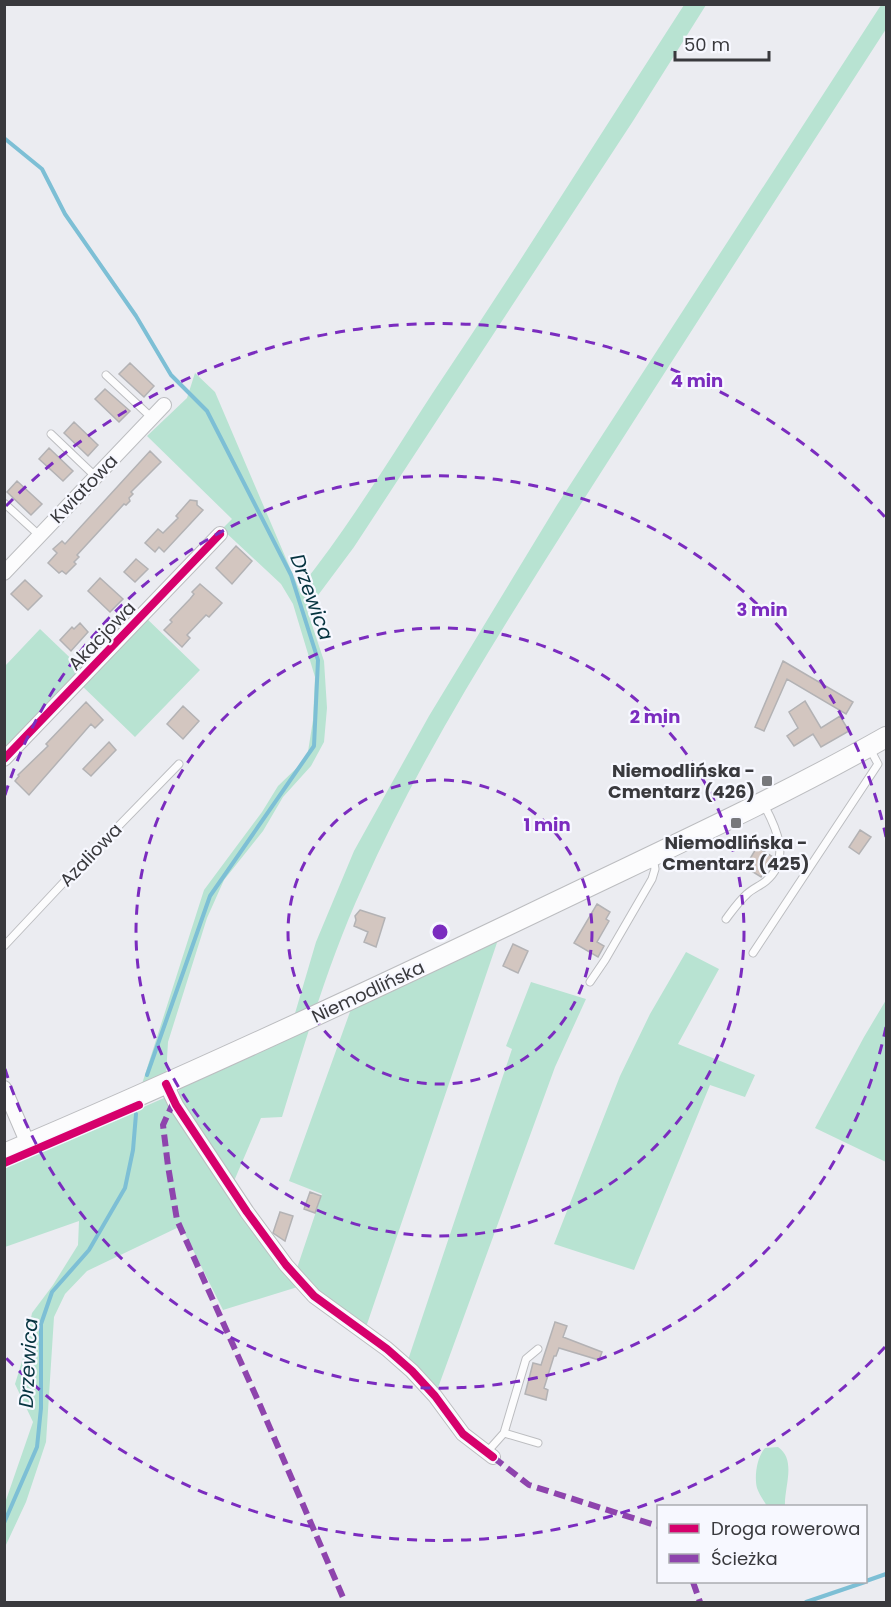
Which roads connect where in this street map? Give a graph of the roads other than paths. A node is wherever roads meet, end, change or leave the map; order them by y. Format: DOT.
graph roads {
  1 [pos="106,375"];
  2 [pos="164,405"];
  3 [pos="152,418"];
  4 [pos="51,434"];
  5 [pos="96,477"];
  6 [pos="4,503"];
  7 [pos="220,534"];
  8 [pos="40,536"];
  9 [pos="4,573"];
  10 [pos="886,737"];
  11 [pos="869,747"];
  12 [pos="4,759"];
  13 [pos="179,764"];
  14 [pos="762,802"];
  15 [pos="653,856"];
  16 [pos="726,920"];
  17 [pos="4,946"];
  18 [pos="753,953"];
  19 [pos="590,982"];
  20 [pos="166,1084"];
  21 [pos="4,1088"];
  22 [pos="28,1144"];
  23 [pos="4,1154"];
  24 [pos="538,1349"];
  25 [pos="504,1433"];
  26 [pos="538,1443"];
  27 [pos="490,1455"];
  1 -- 3 [label="lane"];
  2 -- 3 [label="street, Kwiatowa"];
  3 -- 5 [label="street, Kwiatowa"];
  4 -- 5 [label="lane"];
  5 -- 8 [label="street, Kwiatowa"];
  6 -- 8 [label="lane"];
  7 -- 12 [label="street, Akacjowa"];
  8 -- 9 [label="street, Kwiatowa"];
  10 -- 11 [label="main road, Niemodlińska"];
  11 -- 14 [label="main road, Niemodlińska"];
  11 -- 18 [label="lane"];
  13 -- 17 [label="lane, Azaliowa"];
  14 -- 15 [label="main road, Niemodlińska"];
  14 -- 16 [label="lane"];
  15 -- 19 [label="lane"];
  15 -- 20 [label="main road, Niemodlińska"];
  20 -- 22 [label="main road, Niemodlińska"];
  20 -- 27 [label="street"];
  21 -- 22 [label="street"];
  22 -- 23 [label="main road, Niemodlińska"];
  24 -- 25 [label="lane"];
  25 -- 26 [label="lane"];
  25 -- 27 [label="lane"];
}
